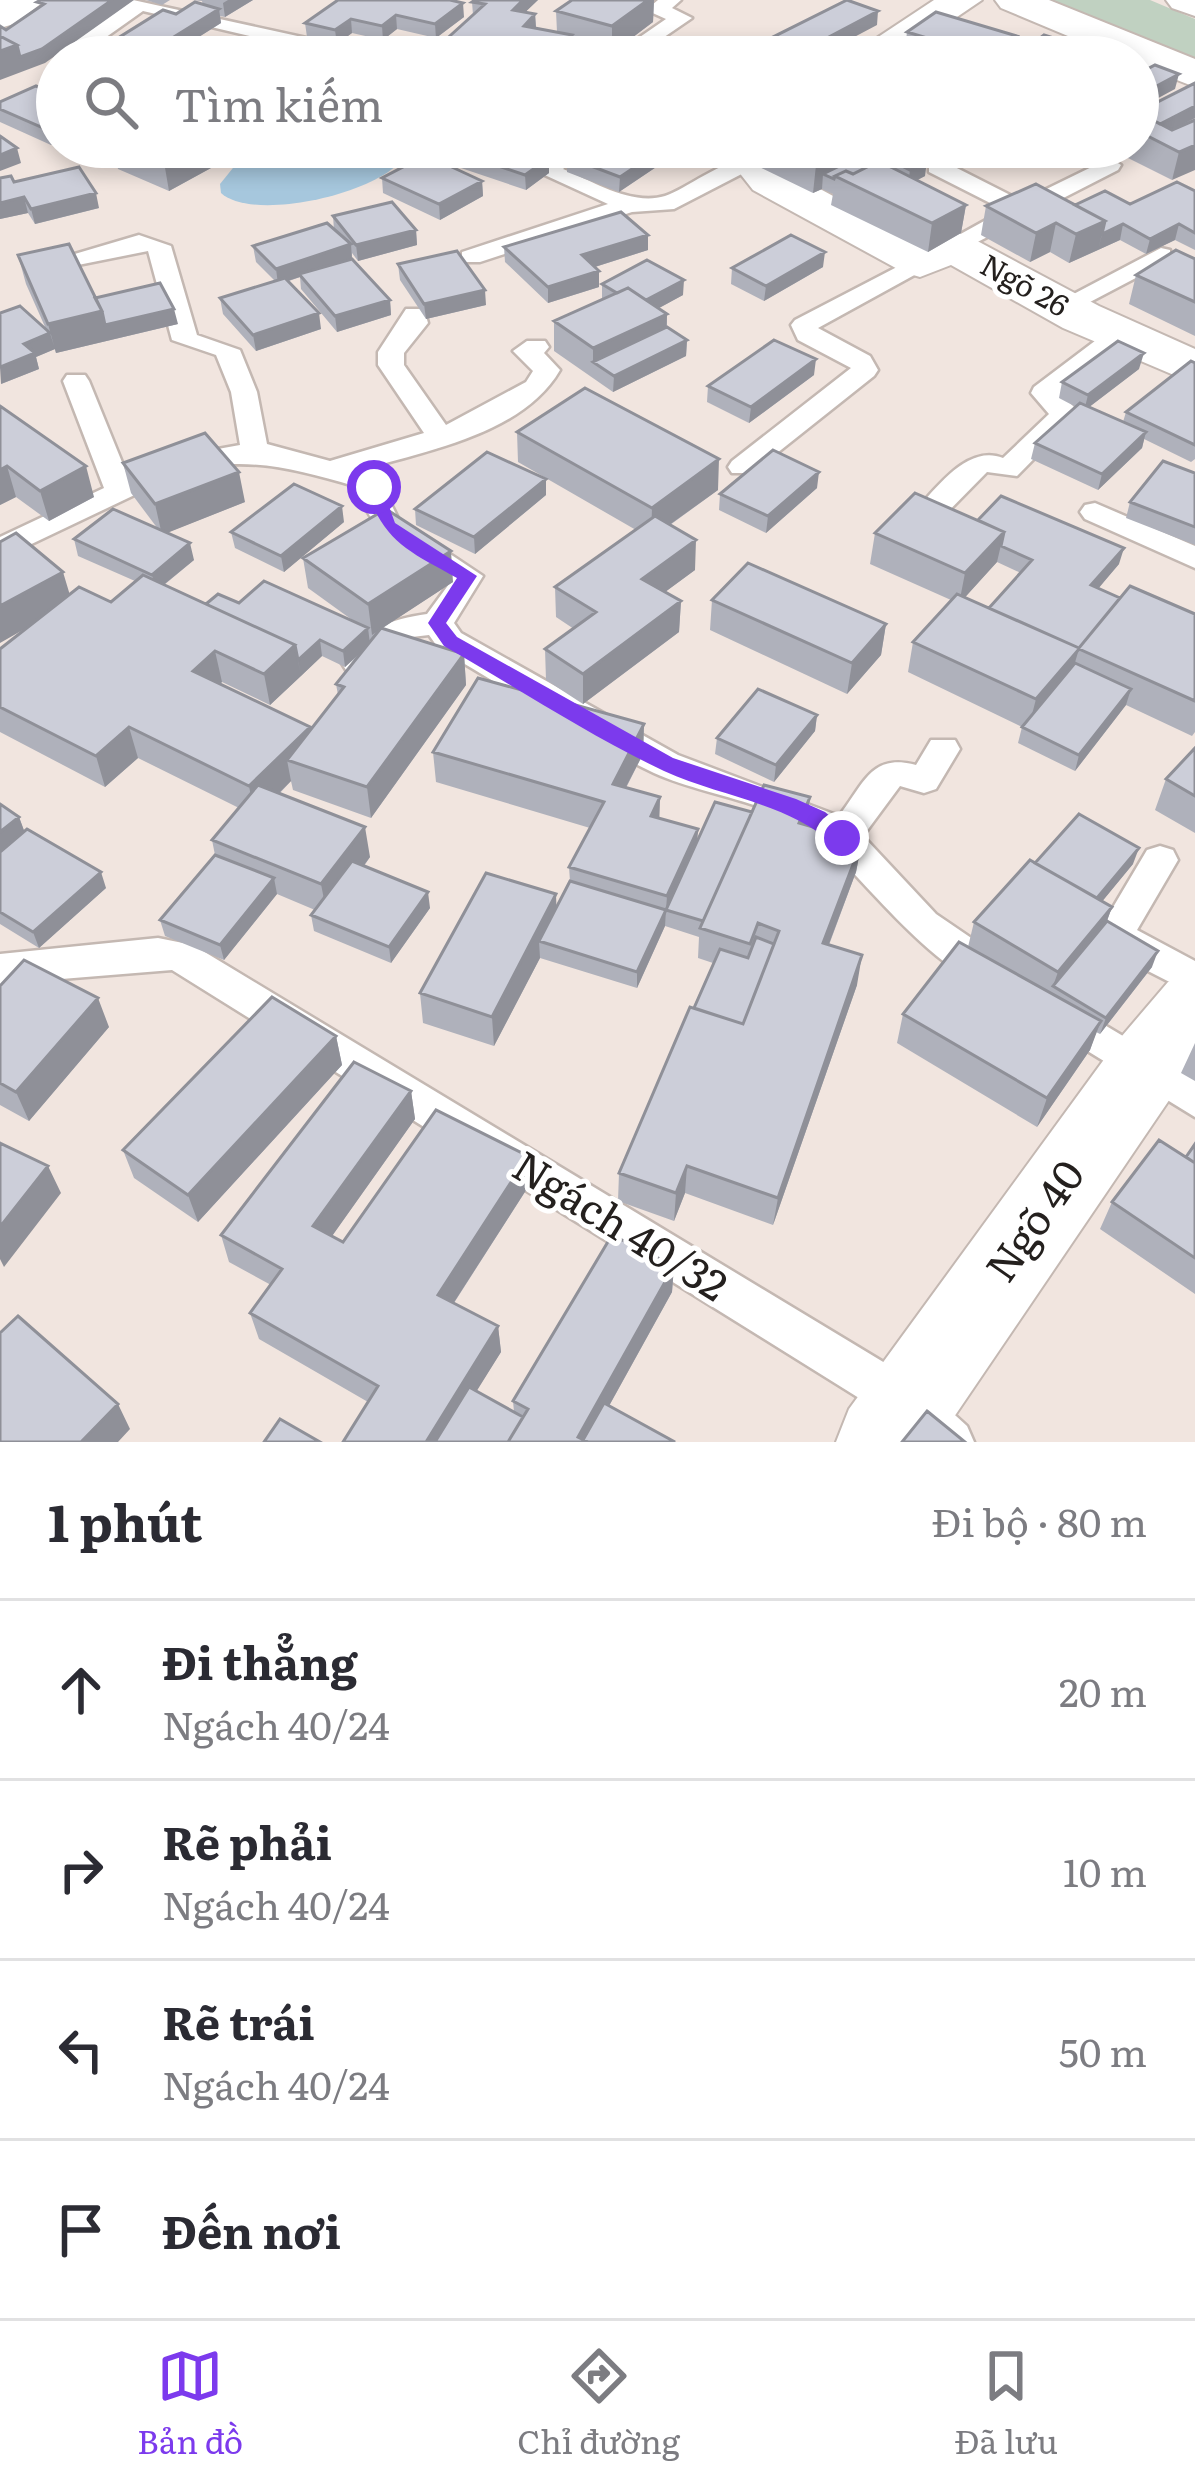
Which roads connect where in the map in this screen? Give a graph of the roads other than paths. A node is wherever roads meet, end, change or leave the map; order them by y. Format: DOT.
graph roads {
  1 [pos="26,0"];
  2 [pos="962,0"];
  3 [pos="1016,0"];
  4 [pos="1186,0"];
  5 [pos="1195,4"];
  6 [pos="655,5"];
  7 [pos="0,16"];
  8 [pos="314,25"];
  9 [pos="95,36"];
  10 [pos="289,36"];
  11 [pos="296,36"];
  12 [pos="654,36"];
  13 [pos="903,36"];
  14 [pos="1103,36"];
  15 [pos="1159,59"];
  16 [pos="1195,74"];
  17 [pos="551,168"];
  18 [pos="726,168"];
  19 [pos="758,168"];
  20 [pos="940,168"];
  21 [pos="1104,168"];
  22 [pos="630,205"];
  23 [pos="1022,210"];
  24 [pos="936,254"];
  25 [pos="1161,255"];
  26 [pos="471,257"];
  27 [pos="63,261"];
  28 [pos="1062,307"];
  29 [pos="415,314"];
  30 [pos="1116,333"];
  31 [pos="536,346"];
  32 [pos="1195,368"];
  33 [pos="76,381"];
  34 [pos="439,435"];
  35 [pos="255,453"];
  36 [pos="742,467"];
  37 [pos="327,472"];
  38 [pos="120,492"];
  39 [pos="1095,512"];
  40 [pos="918,525"];
  41 [pos="0,549"];
  42 [pos="1195,558"];
  43 [pos="437,623"];
  44 [pos="342,677"];
  45 [pos="943,749"];
  46 [pos="842,838"];
  47 [pos="1160,860"];
  48 [pos="0,969"];
  49 [pos="1195,979"];
  50 [pos="1178,1058"];
  51 [pos="913,1429"];
  1 -- 7 [label="street"];
  2 -- 13 [label="street"];
  3 -- 14 [label="street"];
  4 -- 5 [label="street"];
  6 -- 12 [label="lane"];
  8 -- 11 [label="lane"];
  9 -- 10 [label="lane"];
  15 -- 16 [label="street"];
  17 -- 22 [label="lane"];
  18 -- 22 [label="lane"];
  19 -- 24 [label="street, Ngõ 26"];
  20 -- 23 [label="lane"];
  21 -- 23 [label="lane"];
  22 -- 26 [label="lane"];
  23 -- 24 [label="lane"];
  24 -- 28 [label="street, Ngõ 26"];
  24 -- 36 [label="lane"];
  25 -- 28 [label="lane"];
  27 -- 35 [label="lane"];
  28 -- 30 [label="street, Ngõ 26"];
  29 -- 34 [label="lane"];
  30 -- 32 [label="street, Ngõ 26"];
  30 -- 40 [label="lane"];
  31 -- 34 [label="lane"];
  33 -- 38 [label="lane"];
  34 -- 37 [label="lane"];
  35 -- 37 [label="lane"];
  35 -- 38 [label="lane"];
  37 -- 43 [label="lane"];
  38 -- 41 [label="lane"];
  39 -- 42 [label="lane"];
  43 -- 44 [label="lane"];
  43 -- 46 [label="lane"];
  45 -- 46 [label="lane"];
  46 -- 50 [label="lane"];
  47 -- 49 [label="lane"];
  48 -- 51 [label="lane, Ngách 40/32"];
  50 -- 51 [label="street, Ngõ 40"];
}
